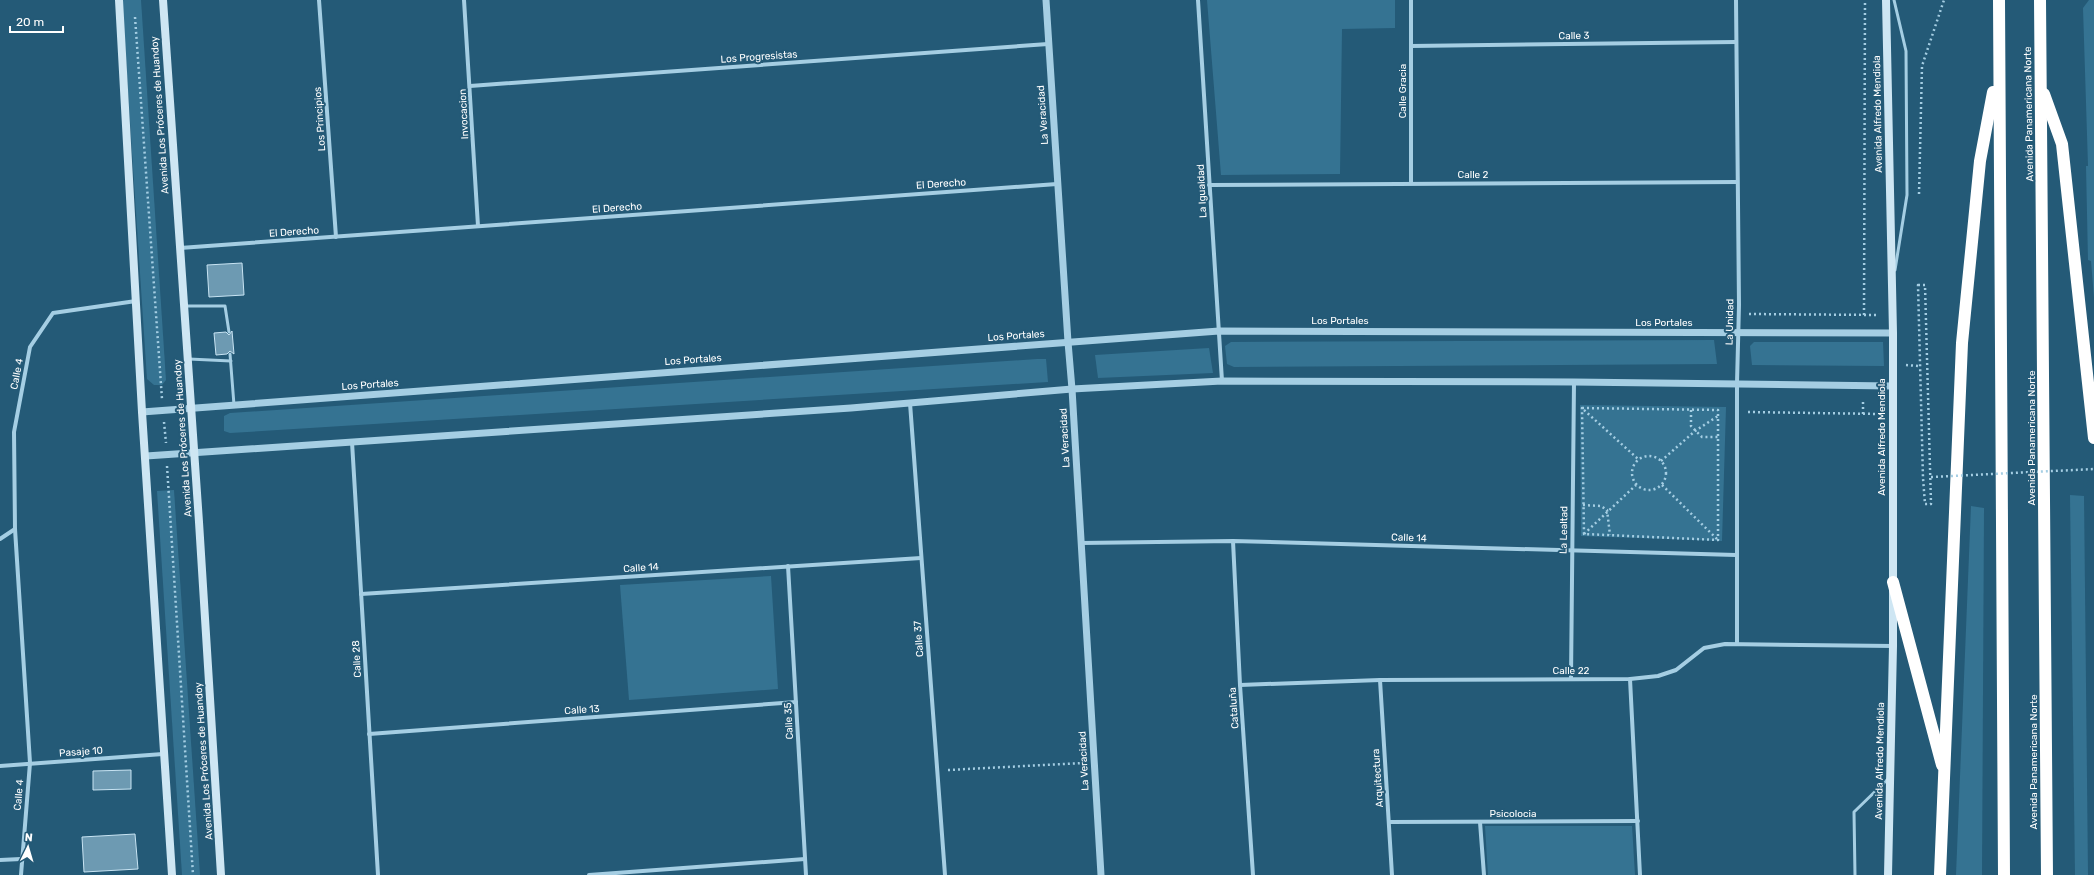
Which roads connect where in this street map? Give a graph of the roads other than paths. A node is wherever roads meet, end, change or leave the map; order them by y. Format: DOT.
graph roads {
  1 [pos="119,0"];
  2 [pos="163,0"];
  3 [pos="319,0"];
  4 [pos="464,0"];
  5 [pos="1046,0"];
  6 [pos="1198,0"];
  7 [pos="1411,0"];
  8 [pos="1736,0"];
  9 [pos="1886,0"];
  10 [pos="1894,0"];
  11 [pos="1999,0"];
  12 [pos="2040,0"];
  13 [pos="1736,42"];
  14 [pos="1048,44"];
  15 [pos="1411,46"];
  16 [pos="1999,66"];
  17 [pos="470,86"];
  18 [pos="2041,86"];
  19 [pos="1737,182"];
  20 [pos="1411,183"];
  21 [pos="1057,184"];
  22 [pos="1209,185"];
  23 [pos="478,226"];
  24 [pos="336,237"];
  25 [pos="178,248"];
  26 [pos="1891,295"];
  27 [pos="136,301"];
  28 [pos="183,306"];
  29 [pos="1219,331"];
  30 [pos="229,332"];
  31 [pos="1738,333"];
  32 [pos="1893,333"];
  33 [pos="1068,342"];
  34 [pos="230,354"];
  35 [pos="187,359"];
  36 [pos="231,361"];
  37 [pos="1222,381"];
  38 [pos="1574,382"];
  39 [pos="1737,383"];
  40 [pos="1892,386"];
  41 [pos="1072,389"];
  42 [pos="910,403"];
  43 [pos="234,405"];
  44 [pos="191,408"];
  45 [pos="142,412"];
  46 [pos="2094,438"];
  47 [pos="352,442"];
  48 [pos="194,452"];
  49 [pos="146,456"];
  50 [pos="15,529"];
  51 [pos="0,539"];
  52 [pos="1233,541"];
  53 [pos="1081,543"];
  54 [pos="1572,551"];
  55 [pos="1736,555"];
  56 [pos="921,558"];
  57 [pos="788,566"];
  58 [pos="1893,582"];
  59 [pos="361,594"];
  60 [pos="1737,644"];
  61 [pos="1893,646"];
  62 [pos="1630,678"];
  63 [pos="1571,679"];
  64 [pos="1380,680"];
  65 [pos="1240,685"];
  66 [pos="796,702"];
  67 [pos="369,734"];
  68 [pos="163,754"];
  69 [pos="30,763"];
  70 [pos="0,766"];
  71 [pos="1945,776"];
  72 [pos="1890,777"];
  73 [pos="1388,822"];
  74 [pos="1480,822"];
  75 [pos="1638,822"];
  76 [pos="21,859"];
  77 [pos="805,859"];
  78 [pos="0,860"];
  79 [pos="21,875"];
  80 [pos="172,875"];
  81 [pos="221,875"];
  82 [pos="378,875"];
  83 [pos="589,875"];
  84 [pos="806,875"];
  85 [pos="945,875"];
  86 [pos="1100,875"];
  87 [pos="1253,875"];
  88 [pos="1392,875"];
  89 [pos="1484,875"];
  90 [pos="1640,875"];
  91 [pos="1855,875"];
  92 [pos="1888,875"];
  93 [pos="1940,875"];
  94 [pos="2004,875"];
  95 [pos="2047,875"];
  1 -- 27 [label="main road"];
  2 -- 25 [label="main road, Avenida Los Próceres de Huandoy"];
  3 -- 24 [label="street, Los Principios"];
  4 -- 17 [label="street, Invocacion"];
  5 -- 14 [label="street, La Veracidad"];
  6 -- 22 [label="street, La Igualdad"];
  7 -- 15 [label="street, Calle Gracia"];
  8 -- 13 [label="street, La Unidad"];
  9 -- 26 [label="main road, Avenida Alfredo Mendiola"];
  10 -- 26 [label="lane"];
  11 -- 16 [label="highway"];
  12 -- 18 [label="highway, Avenida Panamericana Norte"];
  13 -- 15 [label="street, Calle 3"];
  13 -- 19 [label="street, La Unidad"];
  14 -- 17 [label="street, Los Progresistas"];
  14 -- 21 [label="street, La Veracidad"];
  15 -- 20 [label="street, Calle Gracia"];
  16 -- 71 [label="highway"];
  16 -- 94 [label="highway"];
  17 -- 23 [label="street, Invocacion"];
  18 -- 46 [label="highway"];
  18 -- 95 [label="highway, Avenida Panamericana Norte"];
  19 -- 20 [label="street, Calle 2"];
  19 -- 31 [label="street, La Unidad"];
  20 -- 22 [label="street, Calle 2"];
  21 -- 23 [label="street, El Derecho"];
  21 -- 33 [label="street, La Veracidad"];
  22 -- 29 [label="street, La Igualdad"];
  23 -- 24 [label="street, El Derecho"];
  24 -- 25 [label="street, El Derecho"];
  25 -- 28 [label="main road, Avenida Los Próceres de Huandoy"];
  26 -- 32 [label="main road, Avenida Alfredo Mendiola"];
  27 -- 45 [label="main road"];
  27 -- 50 [label="street, Calle 4"];
  28 -- 30 [label="lane"];
  28 -- 35 [label="main road, Avenida Los Próceres de Huandoy"];
  29 -- 31 [label="street, Los Portales"];
  29 -- 33 [label="street, Los Portales"];
  29 -- 37 [label="street, La Igualdad"];
  31 -- 32 [label="street, Los Portales"];
  31 -- 39 [label="street, La Unidad"];
  32 -- 40 [label="main road, Avenida Alfredo Mendiola"];
  33 -- 41 [label="street, La Veracidad"];
  33 -- 43 [label="street, Los Portales"];
  34 -- 36 [label="lane"];
  35 -- 36 [label="lane"];
  35 -- 44 [label="main road, Avenida Los Próceres de Huandoy"];
  36 -- 43 [label="lane"];
  37 -- 38 [label="street"];
  37 -- 41 [label="street"];
  38 -- 39 [label="street"];
  38 -- 54 [label="street, La Lealtad"];
  39 -- 40 [label="street"];
  39 -- 55 [label="street, La Unidad"];
  40 -- 58 [label="main road, Avenida Alfredo Mendiola"];
  41 -- 42 [label="street"];
  41 -- 53 [label="street, La Veracidad"];
  42 -- 47 [label="street"];
  42 -- 56 [label="street, Calle 37"];
  43 -- 44 [label="street, Los Portales"];
  44 -- 45 [label="street, Los Portales"];
  44 -- 48 [label="main road, Avenida Los Próceres de Huandoy"];
  45 -- 49 [label="main road"];
  47 -- 48 [label="street"];
  47 -- 59 [label="street, Calle 28"];
  48 -- 49 [label="street"];
  48 -- 81 [label="main road, Avenida Los Próceres de Huandoy"];
  49 -- 68 [label="main road"];
  50 -- 51 [label="street"];
  50 -- 69 [label="street, Calle 4"];
  52 -- 53 [label="street, Calle 14"];
  52 -- 54 [label="street, Calle 14"];
  52 -- 65 [label="street, Cataluña"];
  53 -- 86 [label="street, La Veracidad"];
  54 -- 55 [label="street, Calle 14"];
  54 -- 63 [label="street, La Lealtad"];
  55 -- 60 [label="street, La Unidad"];
  56 -- 57 [label="street, Calle 14"];
  56 -- 85 [label="street, Calle 37"];
  57 -- 59 [label="street, Calle 14"];
  57 -- 66 [label="street, Calle 35"];
  58 -- 61 [label="main road, Avenida Alfredo Mendiola"];
  58 -- 71 [label="highway"];
  59 -- 67 [label="street, Calle 28"];
  60 -- 61 [label="street, Calle 22"];
  60 -- 62 [label="street, Calle 22"];
  61 -- 72 [label="main road, Avenida Alfredo Mendiola"];
  62 -- 63 [label="street, Calle 22"];
  62 -- 75 [label="street"];
  63 -- 64 [label="street, Calle 22"];
  64 -- 65 [label="street, Calle 22"];
  64 -- 73 [label="street, Arquitectura"];
  65 -- 87 [label="street, Cataluña"];
  66 -- 67 [label="street, Calle 13"];
  66 -- 77 [label="street, Calle 35"];
  67 -- 82 [label="street, Calle 28"];
  68 -- 69 [label="street, Pasaje 10"];
  68 -- 80 [label="main road"];
  69 -- 70 [label="street, Pasaje 10"];
  69 -- 76 [label="street, Calle 4"];
  71 -- 93 [label="highway"];
  72 -- 91 [label="lane"];
  72 -- 92 [label="main road, Avenida Alfredo Mendiola"];
  73 -- 74 [label="street, Psicolocia"];
  73 -- 88 [label="street, Arquitectura"];
  74 -- 75 [label="street, Psicolocia"];
  74 -- 89 [label="street"];
  75 -- 90 [label="street"];
  76 -- 78 [label="street"];
  76 -- 79 [label="street, Calle 4"];
  77 -- 83 [label="street"];
  77 -- 84 [label="street, Calle 35"];
}
